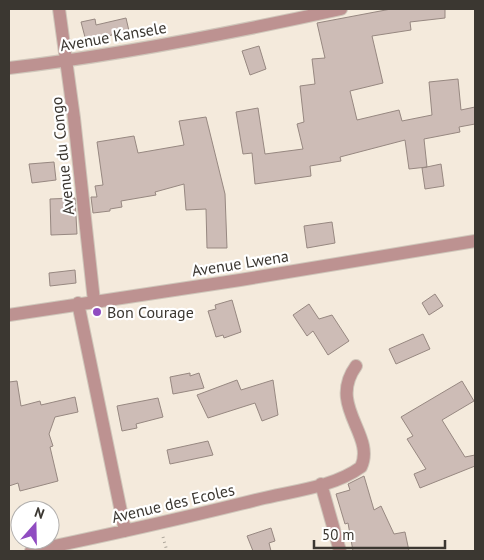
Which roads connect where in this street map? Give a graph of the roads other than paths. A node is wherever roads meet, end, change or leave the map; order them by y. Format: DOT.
graph roads {
  1 [pos="60,9"];
  2 [pos="341,9"];
  3 [pos="67,61"];
  4 [pos="9,68"];
  5 [pos="475,241"];
  6 [pos="94,300"];
  7 [pos="78,303"];
  8 [pos="9,315"];
  9 [pos="356,366"];
  10 [pos="322,484"];
  11 [pos="125,531"];
  12 [pos="31,551"];
  13 [pos="340,551"];
  1 -- 3 [label="street, Avenue du Congo"];
  2 -- 3 [label="street, Avenue Kansele"];
  3 -- 4 [label="street, Avenue Kansele"];
  3 -- 6 [label="street, Avenue du Congo"];
  5 -- 6 [label="street, Avenue Lwena"];
  6 -- 7 [label="street, Avenue Lwena"];
  7 -- 8 [label="street, Avenue Lwena"];
  7 -- 11 [label="street"];
  9 -- 10 [label="street, Avenue des Ecoles"];
  10 -- 11 [label="street, Avenue des Ecoles"];
  10 -- 13 [label="street"];
  11 -- 12 [label="street, Avenue des Ecoles"];
}
